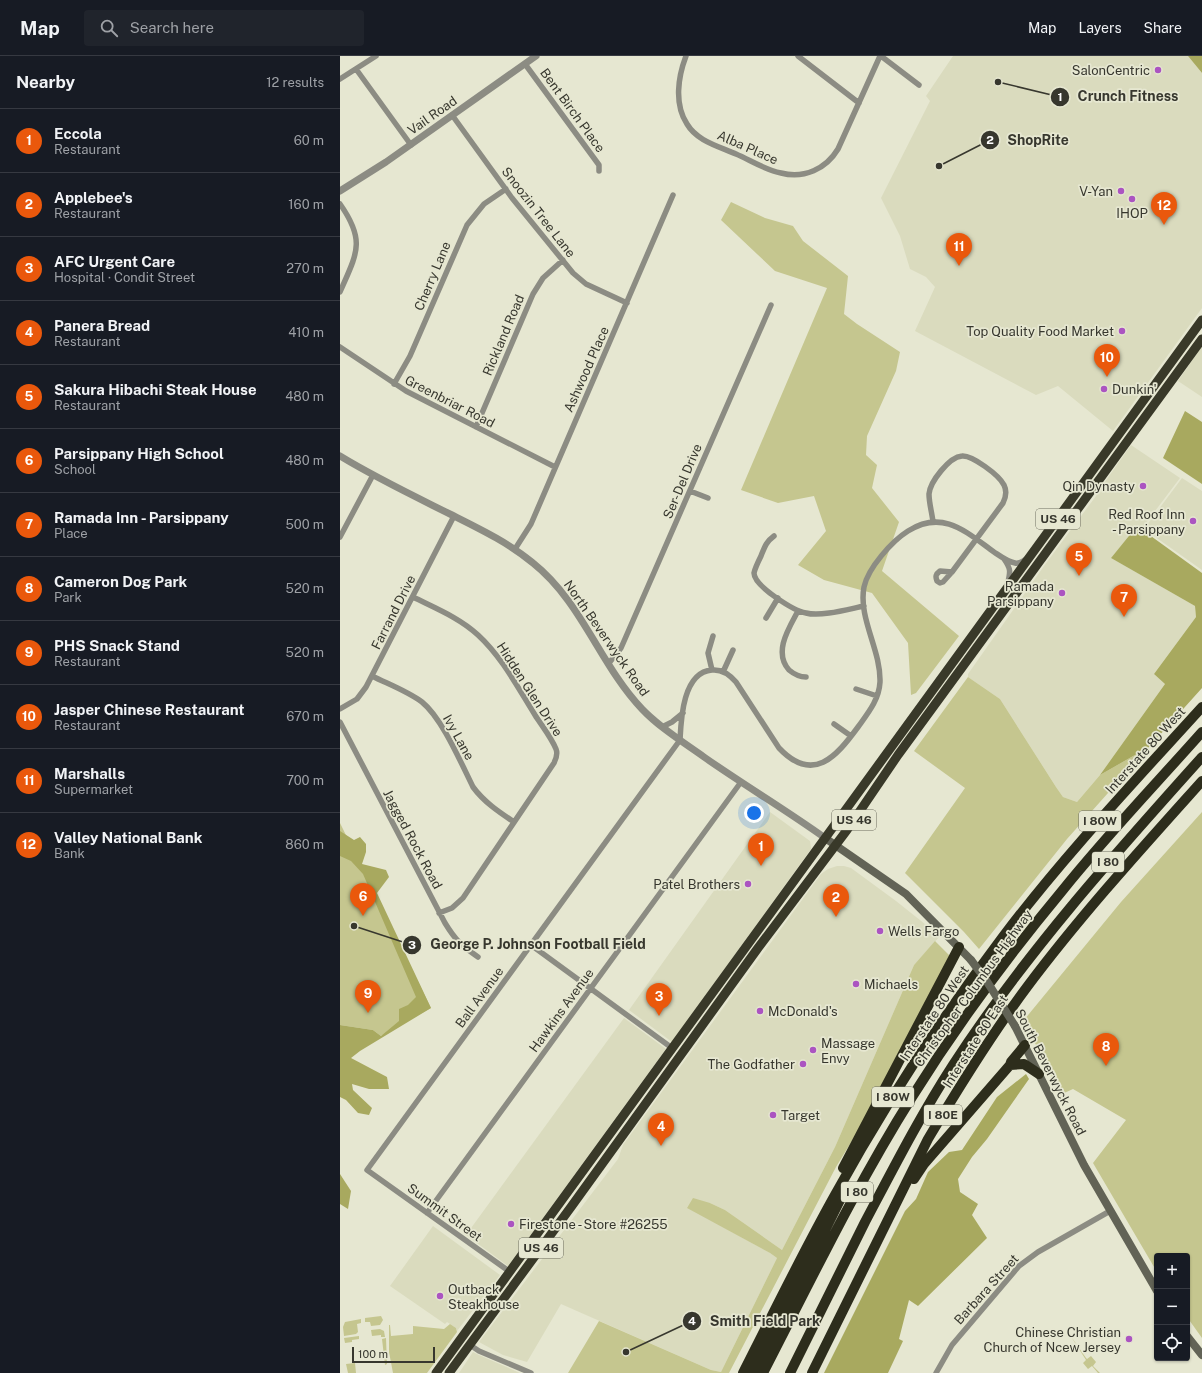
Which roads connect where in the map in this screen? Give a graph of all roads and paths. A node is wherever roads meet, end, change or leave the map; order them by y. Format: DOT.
graph roads {
  1 [pos="376,56"];
  2 [pos="536,56"];
  3 [pos="686,56"];
  4 [pos="798,56"];
  5 [pos="880,56"];
  6 [pos="525,64"];
  7 [pos="356,69"];
  8 [pos="340,80"];
  9 [pos="919,85"];
  10 [pos="859,103"];
  11 [pos="452,115"];
  12 [pos="410,145"];
  13 [pos="599,172"];
  14 [pos="506,189"];
  15 [pos="340,191"];
  16 [pos="673,195"];
  17 [pos="340,204"];
  18 [pos="563,260"];
  19 [pos="340,292"];
  20 [pos="626,303"];
  21 [pos="771,305"];
  22 [pos="1202,320"];
  23 [pos="1202,339"];
  24 [pos="340,347"];
  25 [pos="394,384"];
  26 [pos="476,426"];
  27 [pos="340,456"];
  28 [pos="555,467"];
  29 [pos="372,475"];
  30 [pos="690,491"];
  31 [pos="708,498"];
  32 [pos="454,516"];
  33 [pos="933,522"];
  34 [pos="774,536"];
  35 [pos="340,537"];
  36 [pos="976,539"];
  37 [pos="515,549"];
  38 [pos="1003,558"];
  39 [pos="1030,558"];
  40 [pos="952,572"];
  41 [pos="1006,590"];
  42 [pos="413,597"];
  43 [pos="778,598"];
  44 [pos="864,606"];
  45 [pos="798,611"];
  46 [pos="766,618"];
  47 [pos="713,636"];
  48 [pos="733,650"];
  49 [pos="609,663"];
  50 [pos="712,670"];
  51 [pos="723,672"];
  52 [pos="372,676"];
  53 [pos="806,676"];
  54 [pos="856,689"];
  55 [pos="877,696"];
  56 [pos="1202,707"];
  57 [pos="340,709"];
  58 [pos="682,713"];
  59 [pos="340,722"];
  60 [pos="834,724"];
  61 [pos="662,727"];
  62 [pos="1202,732"];
  63 [pos="851,736"];
  64 [pos="680,740"];
  65 [pos="1202,757"];
  66 [pos="1202,781"];
  67 [pos="741,782"];
  68 [pos="514,822"];
  69 [pos="825,838"];
  70 [pos="836,845"];
  71 [pos="439,913"];
  72 [pos="531,945"];
  73 [pos="959,947"];
  74 [pos="478,957"];
  75 [pos="591,988"];
  76 [pos="956,1002"];
  77 [pos="1025,1044"];
  78 [pos="672,1048"];
  79 [pos="1010,1066"];
  80 [pos="1039,1074"];
  81 [pos="367,1170"];
  82 [pos="835,1195"];
  83 [pos="896,1203"];
  84 [pos="1110,1211"];
  85 [pos="427,1213"];
  86 [pos="510,1272"];
  87 [pos="1156,1289"];
  88 [pos="1190,1340"];
  89 [pos="470,1345"];
  90 [pos="1202,1355"];
  91 [pos="436,1373"];
  92 [pos="449,1373"];
  93 [pos="531,1373"];
  94 [pos="743,1373"];
  95 [pos="754,1373"];
  96 [pos="763,1373"];
  97 [pos="790,1373"];
  98 [pos="812,1373"];
  99 [pos="936,1373"];
  1 -- 7 [label="street"];
  2 -- 6 [label="street, Vail Road"];
  3 -- 10 [label="street, Alba Place"];
  4 -- 10 [label="street"];
  5 -- 9 [label="street"];
  5 -- 10 [label="street, Alba Place"];
  6 -- 11 [label="street, Vail Road"];
  6 -- 13 [label="street, Bent Birch Place"];
  7 -- 8 [label="street"];
  7 -- 12 [label="street"];
  11 -- 12 [label="street, Vail Road"];
  11 -- 14 [label="street, Snoozin Tree Lane"];
  12 -- 15 [label="street, Vail Road"];
  14 -- 18 [label="street, Snoozin Tree Lane"];
  14 -- 25 [label="street, Cherry Lane"];
  16 -- 20 [label="street, Ashwood Place"];
  17 -- 19 [label="street"];
  18 -- 20 [label="street, Snoozin Tree Lane"];
  18 -- 26 [label="street, Rickland Road"];
  20 -- 28 [label="street, Ashwood Place"];
  21 -- 30 [label="street, Ser-Del Drive"];
  22 -- 39 [label="highway, US 46"];
  23 -- 70 [label="highway, US 46"];
  24 -- 25 [label="street, Greenbriar Road"];
  25 -- 26 [label="street, Greenbriar Road"];
  26 -- 28 [label="street, Greenbriar Road"];
  27 -- 29 [label="street, North Beverwyck Road"];
  28 -- 37 [label="street, Ashwood Place"];
  29 -- 32 [label="street, North Beverwyck Road"];
  29 -- 35 [label="street"];
  30 -- 31 [label="street"];
  30 -- 49 [label="street, Ser-Del Drive"];
  32 -- 37 [label="street, North Beverwyck Road"];
  32 -- 42 [label="street, Farrand Drive"];
  33 -- 36 [label="street"];
  33 -- 36 [label="street"];
  33 -- 44 [label="street"];
  34 -- 43 [label="street"];
  36 -- 38 [label="street"];
  36 -- 40 [label="street"];
  37 -- 49 [label="street, North Beverwyck Road"];
  38 -- 39 [label="street"];
  38 -- 41 [label="street"];
  39 -- 41 [label="highway, US 46"];
  41 -- 69 [label="highway, US 46"];
  42 -- 52 [label="street, Farrand Drive"];
  42 -- 68 [label="street, Hidden Glen Drive"];
  43 -- 45 [label="street"];
  43 -- 46 [label="street"];
  44 -- 45 [label="street"];
  44 -- 55 [label="street"];
  45 -- 53 [label="street"];
  47 -- 50 [label="street"];
  48 -- 51 [label="street"];
  49 -- 61 [label="street, North Beverwyck Road"];
  50 -- 51 [label="street"];
  50 -- 58 [label="street"];
  51 -- 63 [label="street"];
  52 -- 57 [label="street, Farrand Drive"];
  52 -- 68 [label="street, Ivy Lane"];
  54 -- 55 [label="street"];
  55 -- 63 [label="street"];
  56 -- 76 [label="highway, Interstate 80 West / I 80W"];
  58 -- 61 [label="street"];
  58 -- 64 [label="street"];
  59 -- 71 [label="street, Jagged Rock Road"];
  60 -- 63 [label="street"];
  61 -- 64 [label="street, North Beverwyck Road"];
  62 -- 96 [label="highway, Christopher Columbus Highway / I 80"];
  64 -- 67 [label="street, North Beverwyck Road"];
  64 -- 72 [label="street, Ball Avenue"];
  65 -- 97 [label="highway, I 80"];
  66 -- 83 [label="highway, Interstate 80 East / I 80E"];
  67 -- 69 [label="street, North Beverwyck Road"];
  67 -- 75 [label="street, Hawkins Avenue"];
  68 -- 71 [label="street, Hidden Glen Drive"];
  69 -- 70 [label="main road, South Beverwyck Road"];
  69 -- 78 [label="highway, US 46"];
  70 -- 73 [label="main road, South Beverwyck Road"];
  70 -- 89 [label="highway, US 46"];
  71 -- 74 [label="street, Jagged Rock Road"];
  72 -- 75 [label="street"];
  72 -- 81 [label="street, Ball Avenue"];
  73 -- 77 [label="main road, South Beverwyck Road, bridge"];
  73 -- 82 [label="highway"];
  75 -- 78 [label="street"];
  75 -- 85 [label="street, Hawkins Avenue"];
  76 -- 82 [label="highway, Interstate 80 West / I 80W"];
  76 -- 95 [label="highway"];
  77 -- 79 [label="highway"];
  77 -- 80 [label="main road, South Beverwyck Road"];
  78 -- 86 [label="highway, US 46"];
  79 -- 80 [label="highway"];
  79 -- 83 [label="highway"];
  80 -- 84 [label="main road, South Beverwyck Road"];
  81 -- 85 [label="street, Summit Street"];
  82 -- 94 [label="highway, Interstate 80 West / I 80W"];
  83 -- 98 [label="highway, Interstate 80 East / I 80E"];
  84 -- 87 [label="main road, South Beverwyck Road"];
  84 -- 99 [label="street, Barbara Street"];
  85 -- 86 [label="street, Summit Street"];
  86 -- 91 [label="highway, US 46"];
  88 -- 90 [label="main road"];
  89 -- 92 [label="highway, US 46"];
  89 -- 93 [label="street"];
}
